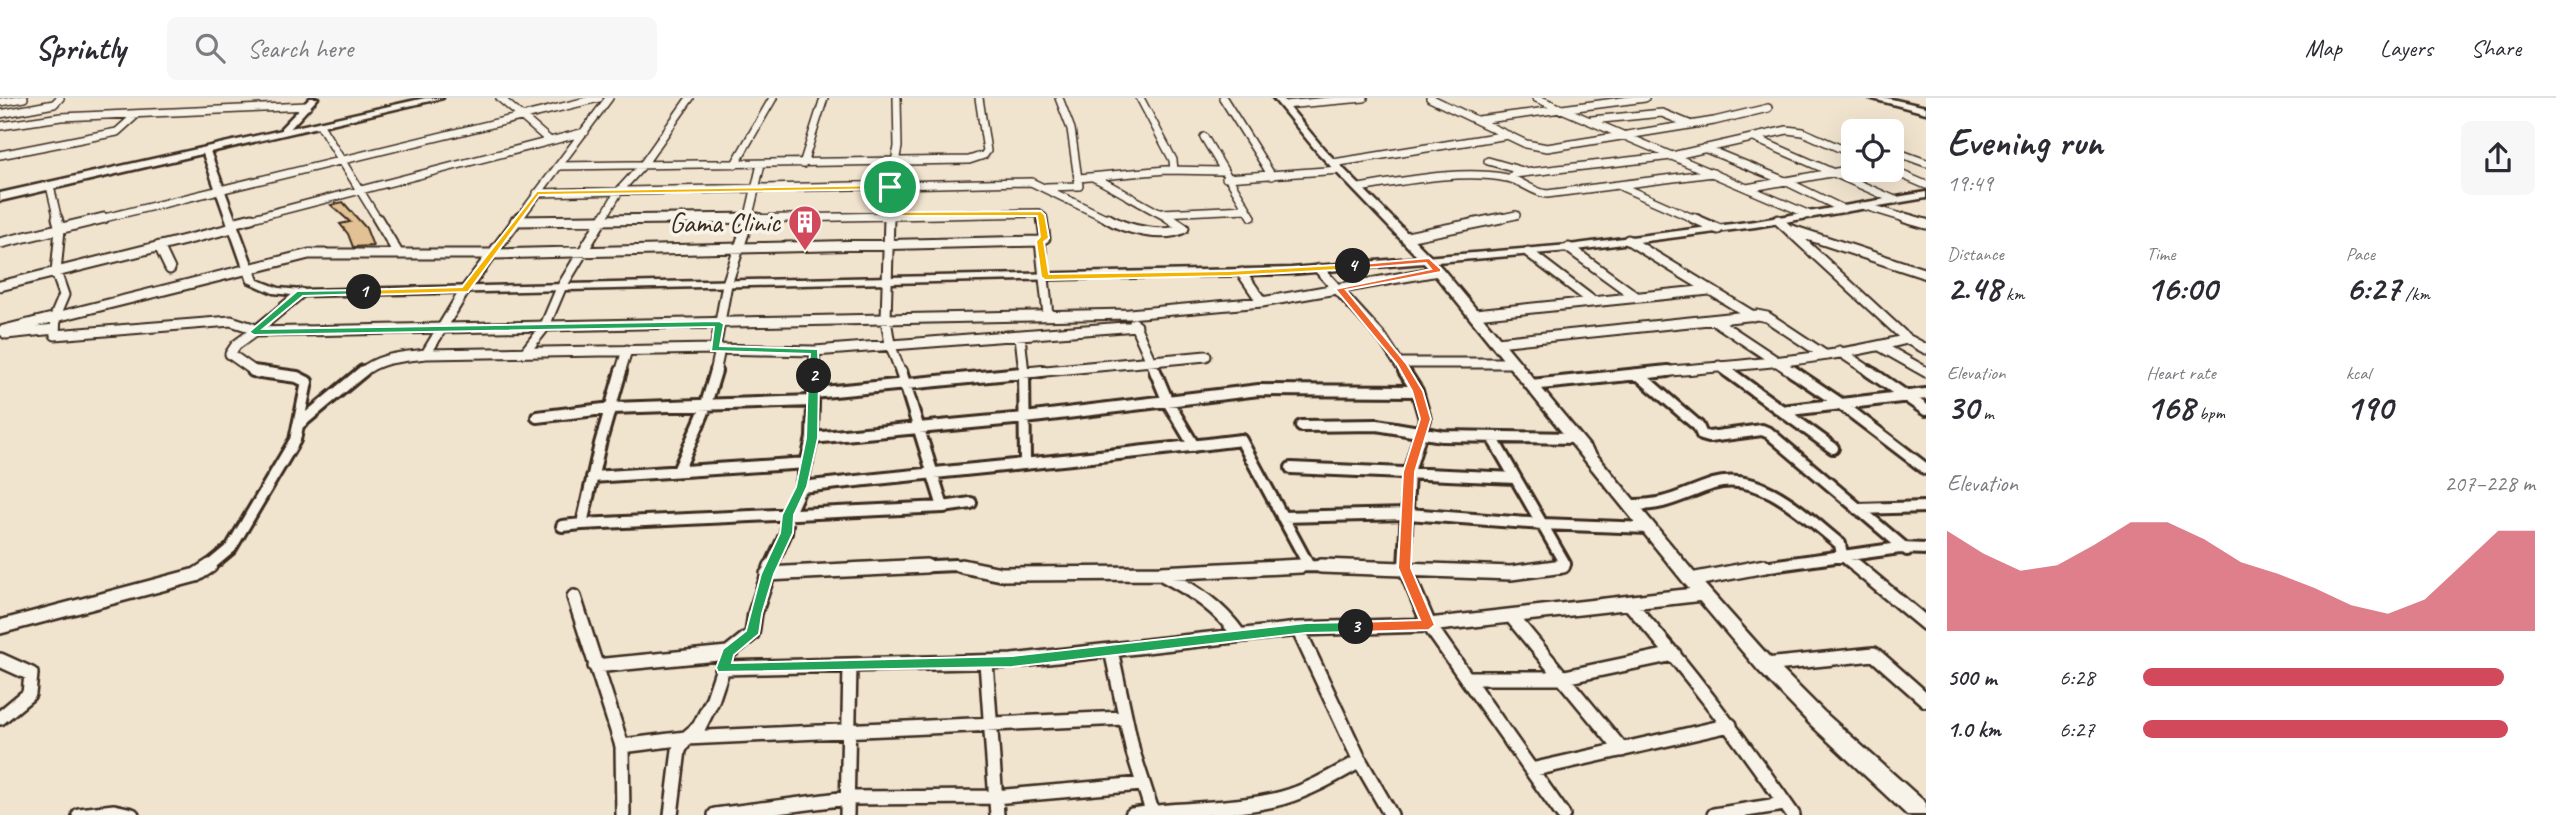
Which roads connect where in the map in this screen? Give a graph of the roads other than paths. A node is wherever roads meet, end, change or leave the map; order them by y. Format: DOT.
graph roads {
  1 [pos="24,98"];
  2 [pos="60,98"];
  3 [pos="314,98"];
  4 [pos="424,98"];
  5 [pos="438,98"];
  6 [pos="500,98"];
  7 [pos="599,98"];
  8 [pos="609,98"];
  9 [pos="690,98"];
  10 [pos="773,98"];
  11 [pos="824,98"];
  12 [pos="897,98"];
  13 [pos="979,98"];
  14 [pos="1059,98"];
  15 [pos="1140,98"];
  16 [pos="1223,98"];
  17 [pos="1364,98"];
  18 [pos="1430,98"];
  19 [pos="1536,98"];
  20 [pos="1645,98"];
  21 [pos="1874,98"];
  22 [pos="0,102"];
  23 [pos="1280,102"];
  24 [pos="307,106"];
  25 [pos="1768,108"];
  26 [pos="1563,109"];
  27 [pos="1926,110"];
  28 [pos="0,114"];
  29 [pos="136,115"];
  30 [pos="522,116"];
  31 [pos="297,118"];
  32 [pos="1478,120"];
  33 [pos="1589,120"];
  34 [pos="322,123"];
  35 [pos="1690,124"];
  36 [pos="0,126"];
  37 [pos="284,130"];
  38 [pos="585,132"];
  39 [pos="1508,135"];
  40 [pos="1622,135"];
  41 [pos="1204,137"];
  42 [pos="1754,138"];
  43 [pos="550,141"];
  44 [pos="1704,148"];
  45 [pos="1841,149"];
  46 [pos="206,151"];
  47 [pos="0,155"];
  48 [pos="1904,155"];
  49 [pos="1672,156"];
  50 [pos="969,160"];
  51 [pos="1488,161"];
  52 [pos="341,162"];
  53 [pos="893,163"];
  54 [pos="1926,163"];
  55 [pos="735,164"];
  56 [pos="761,164"];
  57 [pos="803,164"];
  58 [pos="558,166"];
  59 [pos="642,166"];
  60 [pos="1336,167"];
  61 [pos="1174,170"];
  62 [pos="1841,171"];
  63 [pos="1834,172"];
  64 [pos="1526,173"];
  65 [pos="1713,173"];
  66 [pos="1224,175"];
  67 [pos="1272,176"];
  68 [pos="1904,176"];
  69 [pos="1079,177"];
  70 [pos="1093,177"];
  71 [pos="1510,178"];
  72 [pos="1785,181"];
  73 [pos="971,184"];
  74 [pos="1926,185"];
  75 [pos="50,186"];
  76 [pos="1620,186"];
  77 [pos="890,187"];
  78 [pos="1044,187"];
  79 [pos="1359,188"];
  80 [pos="1747,188"];
  81 [pos="220,189"];
  82 [pos="755,189"];
  83 [pos="360,190"];
  84 [pos="619,191"];
  85 [pos="537,193"];
  86 [pos="1926,194"];
  87 [pos="0,196"];
  88 [pos="1895,200"];
  89 [pos="1865,206"];
  90 [pos="1247,209"];
  91 [pos="1843,209"];
  92 [pos="1156,213"];
  93 [pos="889,214"];
  94 [pos="1516,215"];
  95 [pos="1810,215"];
  96 [pos="749,217"];
  97 [pos="1252,217"];
  98 [pos="515,221"];
  99 [pos="601,222"];
  100 [pos="1782,224"];
  101 [pos="1926,224"];
  102 [pos="233,226"];
  103 [pos="60,229"];
  104 [pos="1718,229"];
  105 [pos="1407,237"];
  106 [pos="1628,240"];
  107 [pos="1040,241"];
  108 [pos="0,243"];
  109 [pos="887,245"];
  110 [pos="159,246"];
  111 [pos="739,248"];
  112 [pos="1569,248"];
  113 [pos="583,252"];
  114 [pos="1528,252"];
  115 [pos="398,253"];
  116 [pos="493,254"];
  117 [pos="1433,265"];
  118 [pos="170,269"];
  119 [pos="247,269"];
  120 [pos="1319,269"];
  121 [pos="56,272"];
  122 [pos="1242,273"];
  123 [pos="1926,274"];
  124 [pos="1045,277"];
  125 [pos="887,279"];
  126 [pos="727,284"];
  127 [pos="0,286"];
  128 [pos="561,288"];
  129 [pos="1340,289"];
  130 [pos="465,290"];
  131 [pos="1709,290"];
  132 [pos="301,293"];
  133 [pos="1634,296"];
  134 [pos="1591,300"];
  135 [pos="1262,302"];
  136 [pos="56,314"];
  137 [pos="1129,314"];
  138 [pos="1475,314"];
  139 [pos="1048,315"];
  140 [pos="1753,316"];
  141 [pos="886,320"];
  142 [pos="1714,320"];
  143 [pos="719,324"];
  144 [pos="1137,326"];
  145 [pos="544,328"];
  146 [pos="55,329"];
  147 [pos="442,329"];
  148 [pos="0,332"];
  149 [pos="254,332"];
  150 [pos="1020,336"];
  151 [pos="1907,339"];
  152 [pos="1497,342"];
  153 [pos="890,344"];
  154 [pos="1880,346"];
  155 [pos="1924,347"];
  156 [pos="715,349"];
  157 [pos="627,350"];
  158 [pos="815,351"];
  159 [pos="1839,351"];
  160 [pos="525,352"];
  161 [pos="426,354"];
  162 [pos="1823,354"];
  163 [pos="1206,356"];
  164 [pos="1773,361"];
  165 [pos="1151,363"];
  166 [pos="1401,363"];
  167 [pos="1514,363"];
  168 [pos="1720,366"];
  169 [pos="1926,372"];
  170 [pos="1024,374"];
  171 [pos="1639,375"];
  172 [pos="906,385"];
  173 [pos="1531,385"];
  174 [pos="1417,391"];
  175 [pos="1926,394"];
  176 [pos="812,397"];
  177 [pos="1907,397"];
  178 [pos="1168,402"];
  179 [pos="1838,402"];
  180 [pos="709,403"];
  181 [pos="612,408"];
  182 [pos="1926,410"];
  183 [pos="1782,411"];
  184 [pos="537,417"];
  185 [pos="1025,418"];
  186 [pos="298,425"];
  187 [pos="1301,426"];
  188 [pos="919,429"];
  189 [pos="1423,432"];
  190 [pos="812,438"];
  191 [pos="1575,438"];
  192 [pos="1493,439"];
  193 [pos="1194,446"];
  194 [pos="1833,449"];
  195 [pos="1025,462"];
  196 [pos="807,463"];
  197 [pos="1291,468"];
  198 [pos="1926,469"];
  199 [pos="678,471"];
  200 [pos="1409,472"];
  201 [pos="933,473"];
  202 [pos="592,477"];
  203 [pos="1515,478"];
  204 [pos="802,487"];
  205 [pos="971,503"];
  206 [pos="1630,505"];
  207 [pos="943,507"];
  208 [pos="1926,507"];
  209 [pos="1858,509"];
  210 [pos="1408,514"];
  211 [pos="788,515"];
  212 [pos="1282,517"];
  213 [pos="582,524"];
  214 [pos="1542,524"];
  215 [pos="562,526"];
  216 [pos="1648,528"];
  217 [pos="1907,550"];
  218 [pos="1926,550"];
  219 [pos="1842,555"];
  220 [pos="1309,566"];
  221 [pos="1404,568"];
  222 [pos="1161,573"];
  223 [pos="767,574"];
  224 [pos="1690,580"];
  225 [pos="1703,594"];
  226 [pos="574,597"];
  227 [pos="1629,603"];
  228 [pos="1511,617"];
  229 [pos="1926,624"];
  230 [pos="1429,625"];
  231 [pos="0,627"];
  232 [pos="1298,629"];
  233 [pos="1239,635"];
  234 [pos="1111,650"];
  235 [pos="728,653"];
  236 [pos="1674,654"];
  237 [pos="0,660"];
  238 [pos="986,662"];
  239 [pos="850,665"];
  240 [pos="1765,665"];
  241 [pos="595,666"];
  242 [pos="723,668"];
  243 [pos="1466,678"];
  244 [pos="1560,678"];
  245 [pos="1926,700"];
  246 [pos="0,718"];
  247 [pos="1124,718"];
  248 [pos="991,724"];
  249 [pos="1730,725"];
  250 [pos="849,730"];
  251 [pos="686,738"];
  252 [pos="622,746"];
  253 [pos="1622,750"];
  254 [pos="1360,761"];
  255 [pos="1531,770"];
  256 [pos="994,797"];
  257 [pos="1147,797"];
  258 [pos="847,799"];
  259 [pos="1789,809"];
  260 [pos="79,815"];
  261 [pos="132,815"];
  262 [pos="622,815"];
  263 [pos="671,815"];
  264 [pos="715,815"];
  265 [pos="847,815"];
  266 [pos="997,815"];
  267 [pos="1132,815"];
  268 [pos="1391,815"];
  269 [pos="1563,815"];
  270 [pos="1714,815"];
  271 [pos="1923,815"];
  1 -- 22 [label="street"];
  2 -- 28 [label="street"];
  3 -- 24 [label="street"];
  4 -- 34 [label="main road"];
  5 -- 34 [label="main road"];
  6 -- 30 [label="street"];
  7 -- 30 [label="street"];
  8 -- 38 [label="street"];
  9 -- 59 [label="street"];
  10 -- 55 [label="street"];
  11 -- 57 [label="street"];
  12 -- 53 [label="street"];
  13 -- 50 [label="street"];
  14 -- 69 [label="street"];
  15 -- 61 [label="street"];
  16 -- 67 [label="street"];
  17 -- 23 [label="street"];
  18 -- 32 [label="street"];
  19 -- 26 [label="street"];
  20 -- 26 [label="street"];
  21 -- 27 [label="main road"];
  23 -- 60 [label="main road"];
  24 -- 29 [label="street"];
  24 -- 31 [label="street"];
  25 -- 35 [label="street"];
  26 -- 32 [label="street"];
  26 -- 33 [label="street"];
  29 -- 36 [label="street"];
  29 -- 47 [label="street"];
  30 -- 43 [label="street"];
  30 -- 52 [label="street"];
  31 -- 34 [label="main road"];
  31 -- 37 [label="street"];
  32 -- 39 [label="street"];
  33 -- 35 [label="street"];
  33 -- 40 [label="street"];
  34 -- 37 [label="main road"];
  34 -- 46 [label="main road"];
  34 -- 52 [label="street"];
  35 -- 40 [label="street"];
  37 -- 87 [label="main road"];
  38 -- 43 [label="street"];
  38 -- 58 [label="street"];
  39 -- 40 [label="street"];
  39 -- 60 [label="street"];
  40 -- 49 [label="street"];
  41 -- 66 [label="street"];
  42 -- 44 [label="street"];
  42 -- 45 [label="street"];
  42 -- 63 [label="street"];
  43 -- 83 [label="street"];
  44 -- 49 [label="street"];
  44 -- 72 [label="street"];
  46 -- 75 [label="main road"];
  46 -- 81 [label="street"];
  48 -- 54 [label="street"];
  49 -- 64 [label="street"];
  49 -- 65 [label="street"];
  50 -- 53 [label="street"];
  50 -- 73 [label="street"];
  51 -- 64 [label="street"];
  52 -- 81 [label="street"];
  52 -- 83 [label="street"];
  53 -- 57 [label="street"];
  53 -- 77 [label="street"];
  55 -- 56 [label="street"];
  55 -- 59 [label="street"];
  56 -- 57 [label="street"];
  56 -- 82 [label="street"];
  58 -- 59 [label="street"];
  58 -- 85 [label="street"];
  59 -- 84 [label="street"];
  60 -- 67 [label="street"];
  60 -- 79 [label="main road"];
  61 -- 66 [label="street"];
  61 -- 70 [label="street"];
  62 -- 63 [label="street"];
  63 -- 72 [label="street"];
  63 -- 88 [label="street"];
  64 -- 71 [label="street"];
  65 -- 76 [label="street"];
  65 -- 80 [label="street"];
  66 -- 67 [label="street"];
  66 -- 90 [label="street"];
  68 -- 74 [label="street"];
  69 -- 70 [label="street"];
  69 -- 78 [label="street"];
  70 -- 92 [label="street"];
  71 -- 76 [label="street"];
  71 -- 79 [label="street"];
  72 -- 80 [label="street"];
  72 -- 91 [label="street"];
  73 -- 77 [label="street"];
  73 -- 78 [label="street"];
  75 -- 87 [label="main road"];
  75 -- 103 [label="street"];
  76 -- 104 [label="street"];
  77 -- 82 [label="street"];
  77 -- 93 [label="street"];
  78 -- 92 [label="street"];
  79 -- 105 [label="main road"];
  80 -- 95 [label="street"];
  81 -- 102 [label="street"];
  81 -- 103 [label="street"];
  82 -- 84 [label="street"];
  82 -- 96 [label="street"];
  83 -- 102 [label="street"];
  83 -- 115 [label="street"];
  84 -- 85 [label="street"];
  84 -- 99 [label="street"];
  85 -- 98 [label="street"];
  86 -- 88 [label="street"];
  88 -- 89 [label="street"];
  89 -- 91 [label="street"];
  89 -- 101 [label="street"];
  90 -- 92 [label="street"];
  90 -- 97 [label="street"];
  91 -- 95 [label="street"];
  93 -- 96 [label="street"];
  93 -- 107 [label="street"];
  93 -- 109 [label="street"];
  94 -- 105 [label="street"];
  95 -- 100 [label="street"];
  96 -- 99 [label="street"];
  96 -- 111 [label="street"];
  98 -- 99 [label="street"];
  98 -- 116 [label="street"];
  99 -- 113 [label="street"];
  100 -- 104 [label="street"];
  100 -- 123 [label="street"];
  100 -- 151 [label="street"];
  102 -- 110 [label="street"];
  102 -- 119 [label="street"];
  103 -- 108 [label="street"];
  103 -- 121 [label="street"];
  104 -- 106 [label="street"];
  105 -- 117 [label="main road"];
  106 -- 112 [label="street"];
  106 -- 131 [label="street"];
  107 -- 109 [label="street"];
  107 -- 124 [label="street"];
  109 -- 111 [label="street"];
  109 -- 125 [label="street"];
  110 -- 118 [label="street"];
  110 -- 121 [label="street"];
  111 -- 113 [label="street"];
  111 -- 126 [label="street"];
  112 -- 114 [label="street"];
  112 -- 133 [label="street"];
  113 -- 116 [label="street"];
  113 -- 128 [label="street"];
  114 -- 117 [label="street"];
  114 -- 134 [label="street"];
  115 -- 116 [label="street"];
  115 -- 119 [label="street"];
  116 -- 130 [label="street"];
  117 -- 120 [label="street"];
  117 -- 129 [label="street"];
  117 -- 138 [label="main road"];
  119 -- 132 [label="street"];
  119 -- 136 [label="street"];
  120 -- 122 [label="street"];
  120 -- 129 [label="street"];
  121 -- 127 [label="street"];
  121 -- 136 [label="street"];
  122 -- 124 [label="street"];
  122 -- 135 [label="street"];
  124 -- 125 [label="street"];
  124 -- 139 [label="street"];
  125 -- 126 [label="street"];
  125 -- 141 [label="street"];
  126 -- 128 [label="street"];
  126 -- 143 [label="street"];
  128 -- 130 [label="street"];
  128 -- 145 [label="street"];
  129 -- 135 [label="street"];
  129 -- 166 [label="street"];
  130 -- 132 [label="street"];
  130 -- 147 [label="street"];
  131 -- 133 [label="street"];
  131 -- 140 [label="street"];
  132 -- 149 [label="street"];
  133 -- 134 [label="street"];
  134 -- 138 [label="street"];
  135 -- 137 [label="street"];
  136 -- 146 [label="street"];
  136 -- 148 [label="street"];
  137 -- 139 [label="street"];
  137 -- 144 [label="street"];
  138 -- 152 [label="main road"];
  139 -- 141 [label="street"];
  140 -- 142 [label="street"];
  140 -- 162 [label="street"];
  141 -- 143 [label="street"];
  141 -- 153 [label="street"];
  142 -- 152 [label="street"];
  142 -- 164 [label="street"];
  143 -- 145 [label="street"];
  143 -- 156 [label="street"];
  144 -- 150 [label="street"];
  144 -- 165 [label="street"];
  145 -- 147 [label="street"];
  145 -- 160 [label="street"];
  146 -- 148 [label="street"];
  146 -- 149 [label="street"];
  147 -- 149 [label="street"];
  147 -- 161 [label="street"];
  149 -- 186 [label="street"];
  150 -- 153 [label="street"];
  150 -- 170 [label="street"];
  151 -- 154 [label="street"];
  151 -- 155 [label="street"];
  152 -- 167 [label="main road"];
  153 -- 158 [label="street"];
  153 -- 172 [label="street"];
  154 -- 159 [label="street"];
  154 -- 169 [label="street"];
  156 -- 157 [label="street"];
  156 -- 158 [label="street"];
  156 -- 180 [label="street"];
  157 -- 160 [label="street"];
  157 -- 181 [label="street"];
  158 -- 176 [label="street"];
  159 -- 162 [label="street"];
  159 -- 177 [label="street"];
  160 -- 161 [label="street"];
  161 -- 186 [label="street"];
  162 -- 164 [label="street"];
  163 -- 165 [label="street"];
  164 -- 168 [label="street"];
  164 -- 179 [label="street"];
  165 -- 170 [label="street"];
  165 -- 178 [label="street"];
  166 -- 167 [label="street"];
  166 -- 174 [label="street"];
  167 -- 173 [label="main road"];
  168 -- 171 [label="street"];
  168 -- 183 [label="street"];
  170 -- 172 [label="street"];
  170 -- 185 [label="street"];
  171 -- 173 [label="street"];
  171 -- 209 [label="street"];
  172 -- 176 [label="street"];
  172 -- 188 [label="street"];
  173 -- 191 [label="main road"];
  174 -- 178 [label="street"];
  174 -- 189 [label="street"];
  175 -- 177 [label="street"];
  176 -- 180 [label="street"];
  176 -- 190 [label="street"];
  177 -- 179 [label="street"];
  177 -- 182 [label="street"];
  178 -- 185 [label="street"];
  178 -- 193 [label="street"];
  179 -- 183 [label="street"];
  179 -- 198 [label="street"];
  180 -- 181 [label="street"];
  180 -- 199 [label="street"];
  181 -- 184 [label="street"];
  181 -- 202 [label="street"];
  183 -- 194 [label="street"];
  185 -- 188 [label="street"];
  185 -- 195 [label="street"];
  186 -- 231 [label="street"];
  187 -- 189 [label="street"];
  188 -- 190 [label="street"];
  188 -- 201 [label="street"];
  189 -- 192 [label="street"];
  189 -- 200 [label="street"];
  190 -- 196 [label="street"];
  191 -- 192 [label="street"];
  191 -- 206 [label="main road"];
  192 -- 203 [label="street"];
  193 -- 195 [label="street"];
  193 -- 212 [label="street"];
  195 -- 201 [label="street"];
  196 -- 199 [label="street"];
  196 -- 204 [label="street"];
  197 -- 200 [label="street"];
  199 -- 202 [label="street"];
  200 -- 203 [label="street"];
  200 -- 210 [label="street"];
  201 -- 204 [label="street"];
  201 -- 207 [label="street"];
  202 -- 213 [label="street"];
  203 -- 214 [label="street"];
  204 -- 211 [label="street"];
  205 -- 207 [label="street"];
  206 -- 216 [label="main road"];
  206 -- 219 [label="street"];
  207 -- 211 [label="street"];
  208 -- 209 [label="street"];
  209 -- 217 [label="street"];
  210 -- 212 [label="street"];
  210 -- 214 [label="street"];
  210 -- 221 [label="street"];
  211 -- 213 [label="street"];
  211 -- 223 [label="street"];
  212 -- 220 [label="street"];
  213 -- 215 [label="street"];
  214 -- 216 [label="street"];
  214 -- 221 [label="street"];
  216 -- 224 [label="main road"];
  217 -- 218 [label="street"];
  217 -- 219 [label="street"];
  219 -- 224 [label="street"];
  219 -- 229 [label="street"];
  220 -- 221 [label="street"];
  220 -- 222 [label="street"];
  221 -- 230 [label="street"];
  222 -- 223 [label="street"];
  222 -- 233 [label="street"];
  223 -- 235 [label="street"];
  224 -- 225 [label="main road"];
  225 -- 227 [label="street"];
  225 -- 240 [label="main road"];
  226 -- 241 [label="street"];
  227 -- 228 [label="street"];
  227 -- 236 [label="street"];
  228 -- 230 [label="street"];
  228 -- 244 [label="street"];
  230 -- 232 [label="street"];
  230 -- 243 [label="street"];
  232 -- 233 [label="street"];
  232 -- 254 [label="street"];
  233 -- 234 [label="street"];
  234 -- 238 [label="street"];
  234 -- 247 [label="street"];
  235 -- 241 [label="street"];
  235 -- 242 [label="street"];
  236 -- 244 [label="street"];
  236 -- 249 [label="street"];
  237 -- 246 [label="street"];
  238 -- 239 [label="street"];
  238 -- 248 [label="street"];
  239 -- 242 [label="street"];
  239 -- 250 [label="street"];
  240 -- 245 [label="street"];
  240 -- 271 [label="main road"];
  241 -- 252 [label="street"];
  242 -- 251 [label="street"];
  243 -- 244 [label="street"];
  243 -- 255 [label="street"];
  244 -- 253 [label="street"];
  247 -- 248 [label="street"];
  247 -- 257 [label="street"];
  248 -- 250 [label="street"];
  248 -- 256 [label="street"];
  249 -- 253 [label="street"];
  249 -- 259 [label="street"];
  250 -- 251 [label="street"];
  250 -- 258 [label="street"];
  251 -- 252 [label="street"];
  251 -- 263 [label="street"];
  252 -- 262 [label="street"];
  253 -- 255 [label="street"];
  254 -- 257 [label="street"];
  254 -- 268 [label="street"];
  255 -- 269 [label="street"];
  256 -- 257 [label="street"];
  256 -- 258 [label="street"];
  256 -- 266 [label="street"];
  257 -- 267 [label="street"];
  258 -- 264 [label="street"];
  258 -- 265 [label="street"];
  259 -- 270 [label="street"];
  260 -- 261 [label="street"];
}
